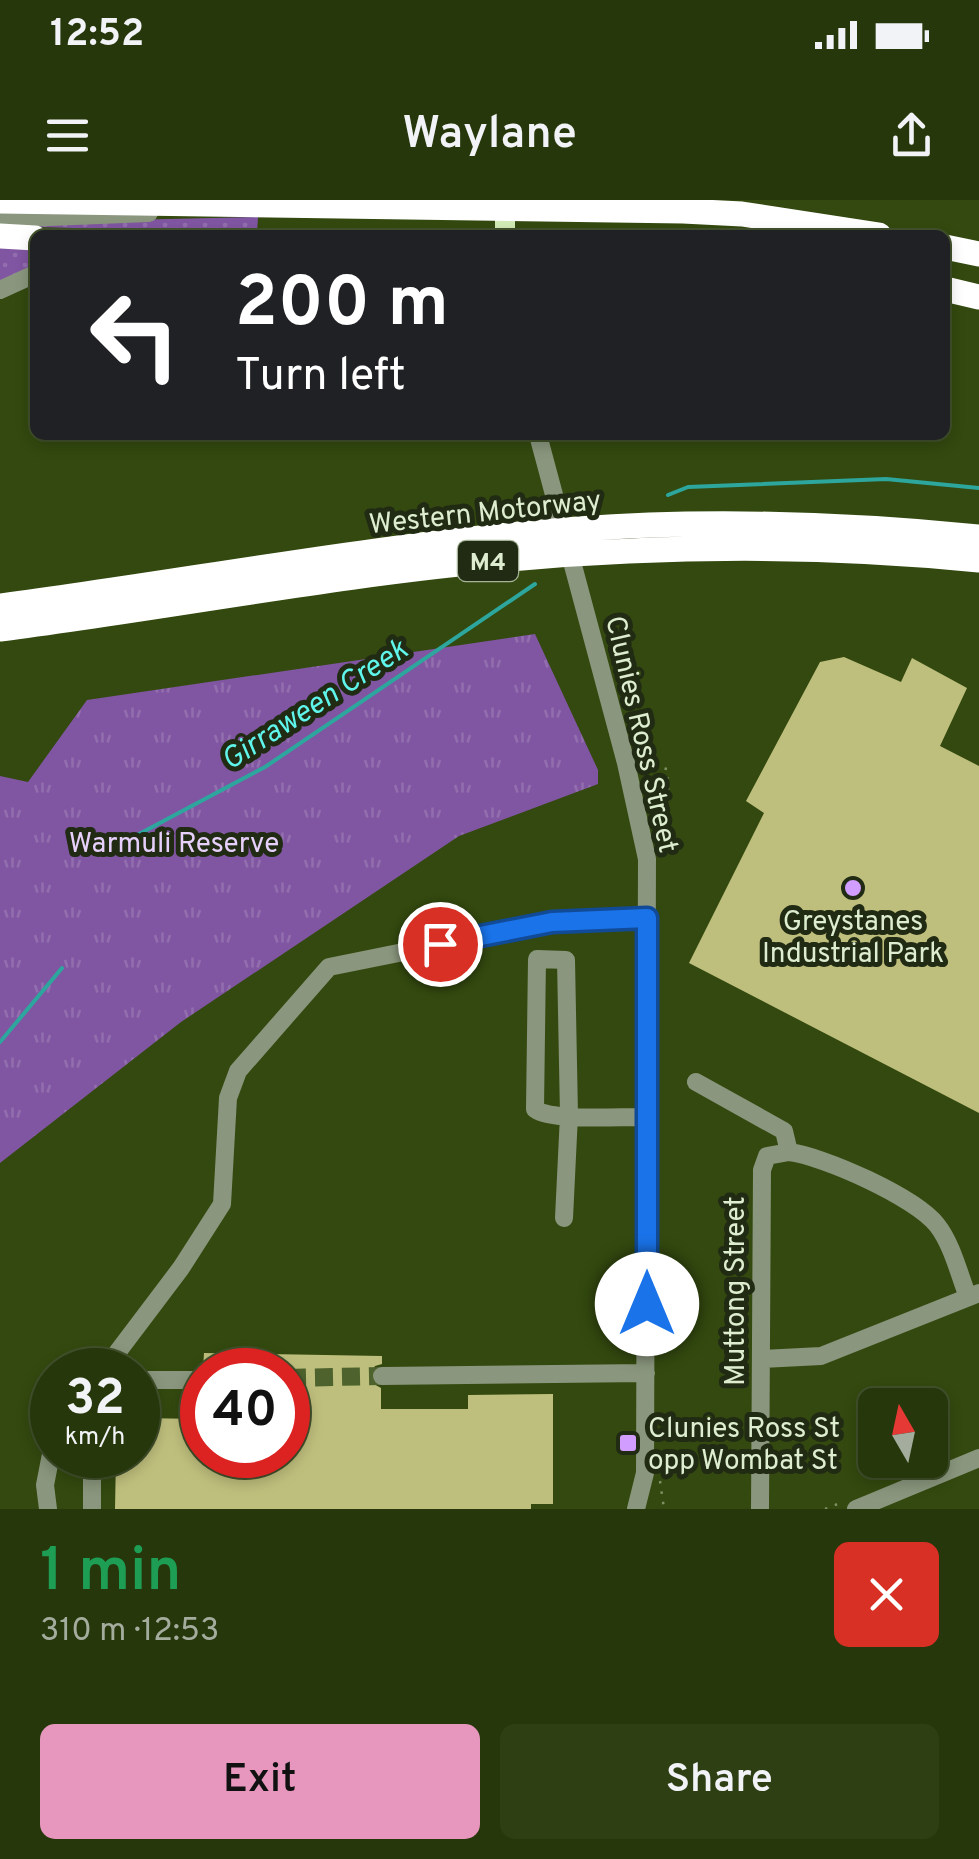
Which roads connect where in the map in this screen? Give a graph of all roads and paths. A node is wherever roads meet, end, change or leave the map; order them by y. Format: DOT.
graph roads {
  1 [pos="0,200"];
  2 [pos="118,201"];
  3 [pos="220,203"];
  4 [pos="505,203"];
  5 [pos="563,204"];
  6 [pos="0,220"];
  7 [pos="505,230"];
  8 [pos="846,230"];
  9 [pos="0,236"];
  10 [pos="30,238"];
  11 [pos="950,248"];
  12 [pos="979,254"];
  13 [pos="30,276"];
  14 [pos="0,290"];
  15 [pos="950,290"];
  16 [pos="979,297"];
  17 [pos="539,440"];
  18 [pos="979,537"];
  19 [pos="979,560"];
  20 [pos="0,606"];
  21 [pos="0,629"];
  22 [pos="644,764"];
  23 [pos="670,808"];
  24 [pos="647,918"];
  25 [pos="696,1082"];
  26 [pos="569,1115"];
  27 [pos="647,1116"];
  28 [pos="789,1152"];
  29 [pos="564,1218"];
  30 [pos="973,1295"];
  31 [pos="121,1348"];
  32 [pos="762,1359"];
  33 [pos="646,1373"];
  34 [pos="382,1376"];
  35 [pos="979,1458"];
  36 [pos="979,1469"];
  37 [pos="645,1473"];
  38 [pos="46,1478"];
  39 [pos="92,1478"];
  40 [pos="48,1509"];
  41 [pos="92,1509"];
  42 [pos="636,1509"];
  43 [pos="653,1509"];
  44 [pos="760,1509"];
  45 [pos="856,1509"];
  46 [pos="881,1509"];
  1 -- 2 [label="highway"];
  2 -- 3 [label="highway"];
  3 -- 4 [label="highway"];
  3 -- 6 [label="street"];
  4 -- 5 [label="highway"];
  4 -- 7 [label="main road"];
  5 -- 8 [label="highway"];
  9 -- 10 [label="highway"];
  11 -- 12 [label="highway"];
  13 -- 14 [label="street"];
  15 -- 16 [label="highway"];
  17 -- 24 [label="street, Clunies Ross Street"];
  18 -- 20 [label="highway, Western Motorway / M4"];
  19 -- 21 [label="highway, Western Motorway / M4"];
  22 -- 23 [label="path"];
  24 -- 27 [label="street, Clunies Ross Street"];
  24 -- 31 [label="street"];
  25 -- 28 [label="street"];
  26 -- 26 [label="street"];
  26 -- 27 [label="street"];
  26 -- 29 [label="street"];
  27 -- 33 [label="street, Clunies Ross Street"];
  28 -- 30 [label="street"];
  28 -- 32 [label="street, Muttong Street"];
  30 -- 32 [label="street"];
  32 -- 44 [label="street, Muttong Street"];
  33 -- 34 [label="street"];
  33 -- 37 [label="street, Clunies Ross Street"];
  35 -- 45 [label="street"];
  36 -- 46 [label="street"];
  37 -- 42 [label="street, Clunies Ross Street"];
  37 -- 43 [label="street, Clunies Ross Street"];
  38 -- 40 [label="street"];
  39 -- 41 [label="street"];
}
